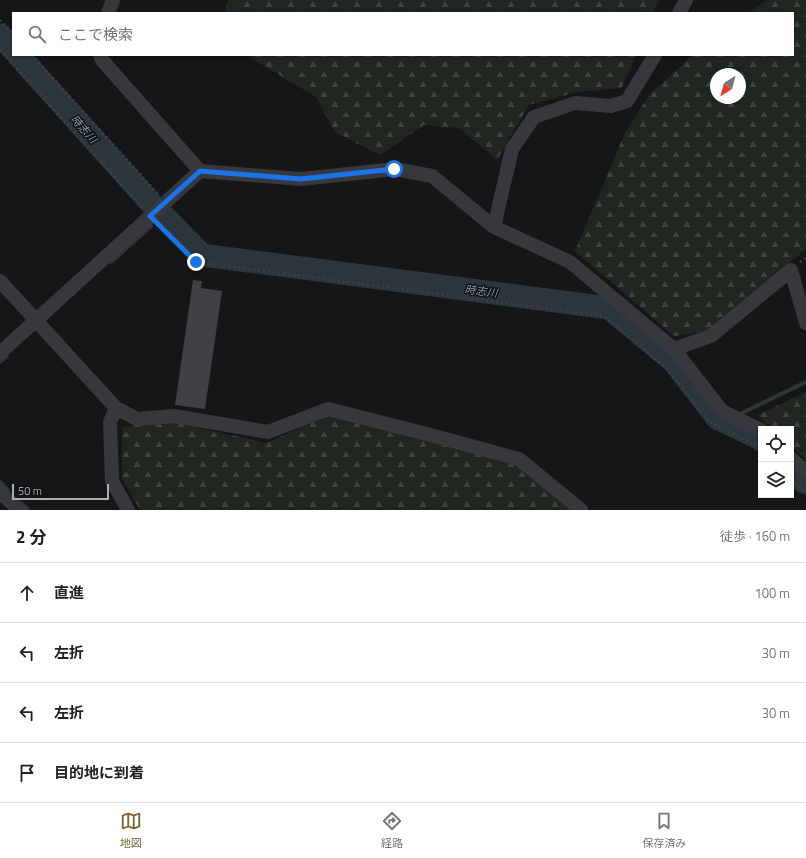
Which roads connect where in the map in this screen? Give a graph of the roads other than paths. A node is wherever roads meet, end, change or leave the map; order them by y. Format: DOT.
graph roads {
  1 [pos="113,0"];
  2 [pos="686,0"];
  3 [pos="108,12"];
  4 [pos="680,12"];
  5 [pos="100,56"];
  6 [pos="654,56"];
  7 [pos="200,171"];
  8 [pos="494,228"];
  9 [pos="0,281"];
  10 [pos="36,320"];
  11 [pos="806,323"];
  12 [pos="674,349"];
  13 [pos="0,353"];
  14 [pos="116,408"];
  15 [pos="758,429"];
  16 [pos="794,461"];
  17 [pos="806,472"];
  18 [pos="0,492"];
  19 [pos="19,510"];
  20 [pos="128,510"];
  21 [pos="581,510"];
  1 -- 3 [label="street"];
  2 -- 4 [label="street"];
  5 -- 7 [label="street"];
  6 -- 8 [label="street"];
  7 -- 8 [label="street"];
  7 -- 10 [label="street"];
  8 -- 12 [label="street"];
  9 -- 10 [label="street"];
  10 -- 13 [label="street"];
  10 -- 14 [label="street"];
  11 -- 12 [label="street"];
  12 -- 15 [label="street"];
  14 -- 20 [label="street"];
  14 -- 21 [label="street"];
  16 -- 17 [label="street"];
  18 -- 19 [label="street"];
}
